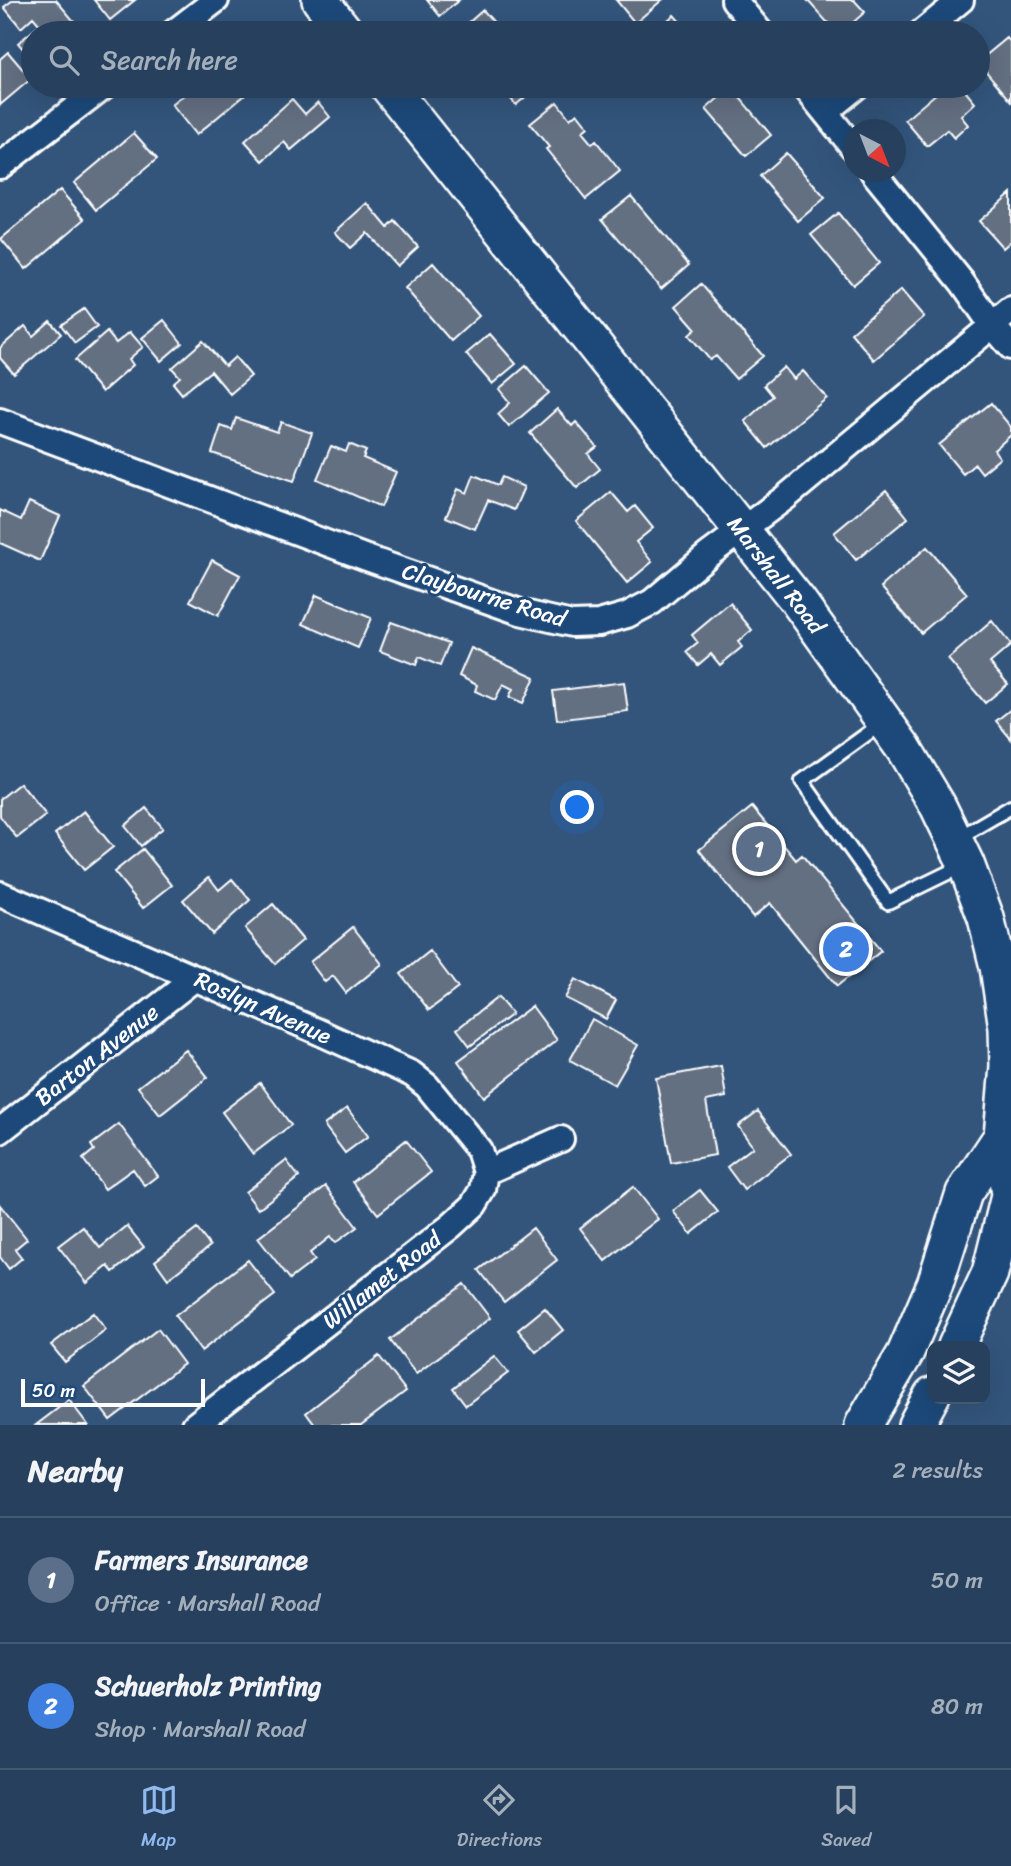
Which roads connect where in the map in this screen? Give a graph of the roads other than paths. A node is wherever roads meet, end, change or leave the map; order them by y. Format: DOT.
graph roads {
  1 [pos="216,0"];
  2 [pos="320,0"];
  3 [pos="734,0"];
  4 [pos="961,0"];
  5 [pos="189,21"];
  6 [pos="337,21"];
  7 [pos="751,21"];
  8 [pos="936,21"];
  9 [pos="88,98"];
  10 [pos="398,98"];
  11 [pos="814,98"];
  12 [pos="842,98"];
  13 [pos="825,112"];
  14 [pos="843,134"];
  15 [pos="0,166"];
  16 [pos="881,182"];
  17 [pos="1001,317"];
  18 [pos="1011,347"];
  19 [pos="0,421"];
  20 [pos="741,531"];
  21 [pos="884,722"];
  22 [pos="1011,807"];
  23 [pos="960,852"];
  24 [pos="0,894"];
  25 [pos="195,978"];
  26 [pos="1006,984"];
  27 [pos="0,1131"];
  28 [pos="1007,1137"];
  29 [pos="561,1139"];
  30 [pos="486,1172"];
  31 [pos="958,1341"];
  32 [pos="927,1404"];
  33 [pos="195,1425"];
  34 [pos="863,1425"];
  35 [pos="916,1425"];
  1 -- 5 [label="street"];
  2 -- 6 [label="street"];
  3 -- 7 [label="street"];
  4 -- 8 [label="street"];
  9 -- 15 [label="street"];
  10 -- 20 [label="street, Marshall Road"];
  11 -- 13 [label="street"];
  12 -- 13 [label="street"];
  13 -- 14 [label="street"];
  16 -- 17 [label="street"];
  17 -- 18 [label="street"];
  17 -- 20 [label="street, Claybourne Road"];
  19 -- 20 [label="street, Claybourne Road"];
  20 -- 21 [label="street, Marshall Road"];
  21 -- 23 [label="street, Marshall Road"];
  21 -- 23 [label="lane"];
  22 -- 23 [label="lane"];
  23 -- 26 [label="street, Marshall Road"];
  24 -- 25 [label="street, Roslyn Avenue"];
  25 -- 27 [label="street, Barton Avenue"];
  25 -- 30 [label="street, Roslyn Avenue"];
  26 -- 28 [label="street, Marshall Road"];
  28 -- 31 [label="street, Marshall Road"];
  28 -- 34 [label="street, Marshall Road"];
  29 -- 30 [label="street"];
  30 -- 33 [label="street, Willamet Road"];
  32 -- 35 [label="street"];
}
